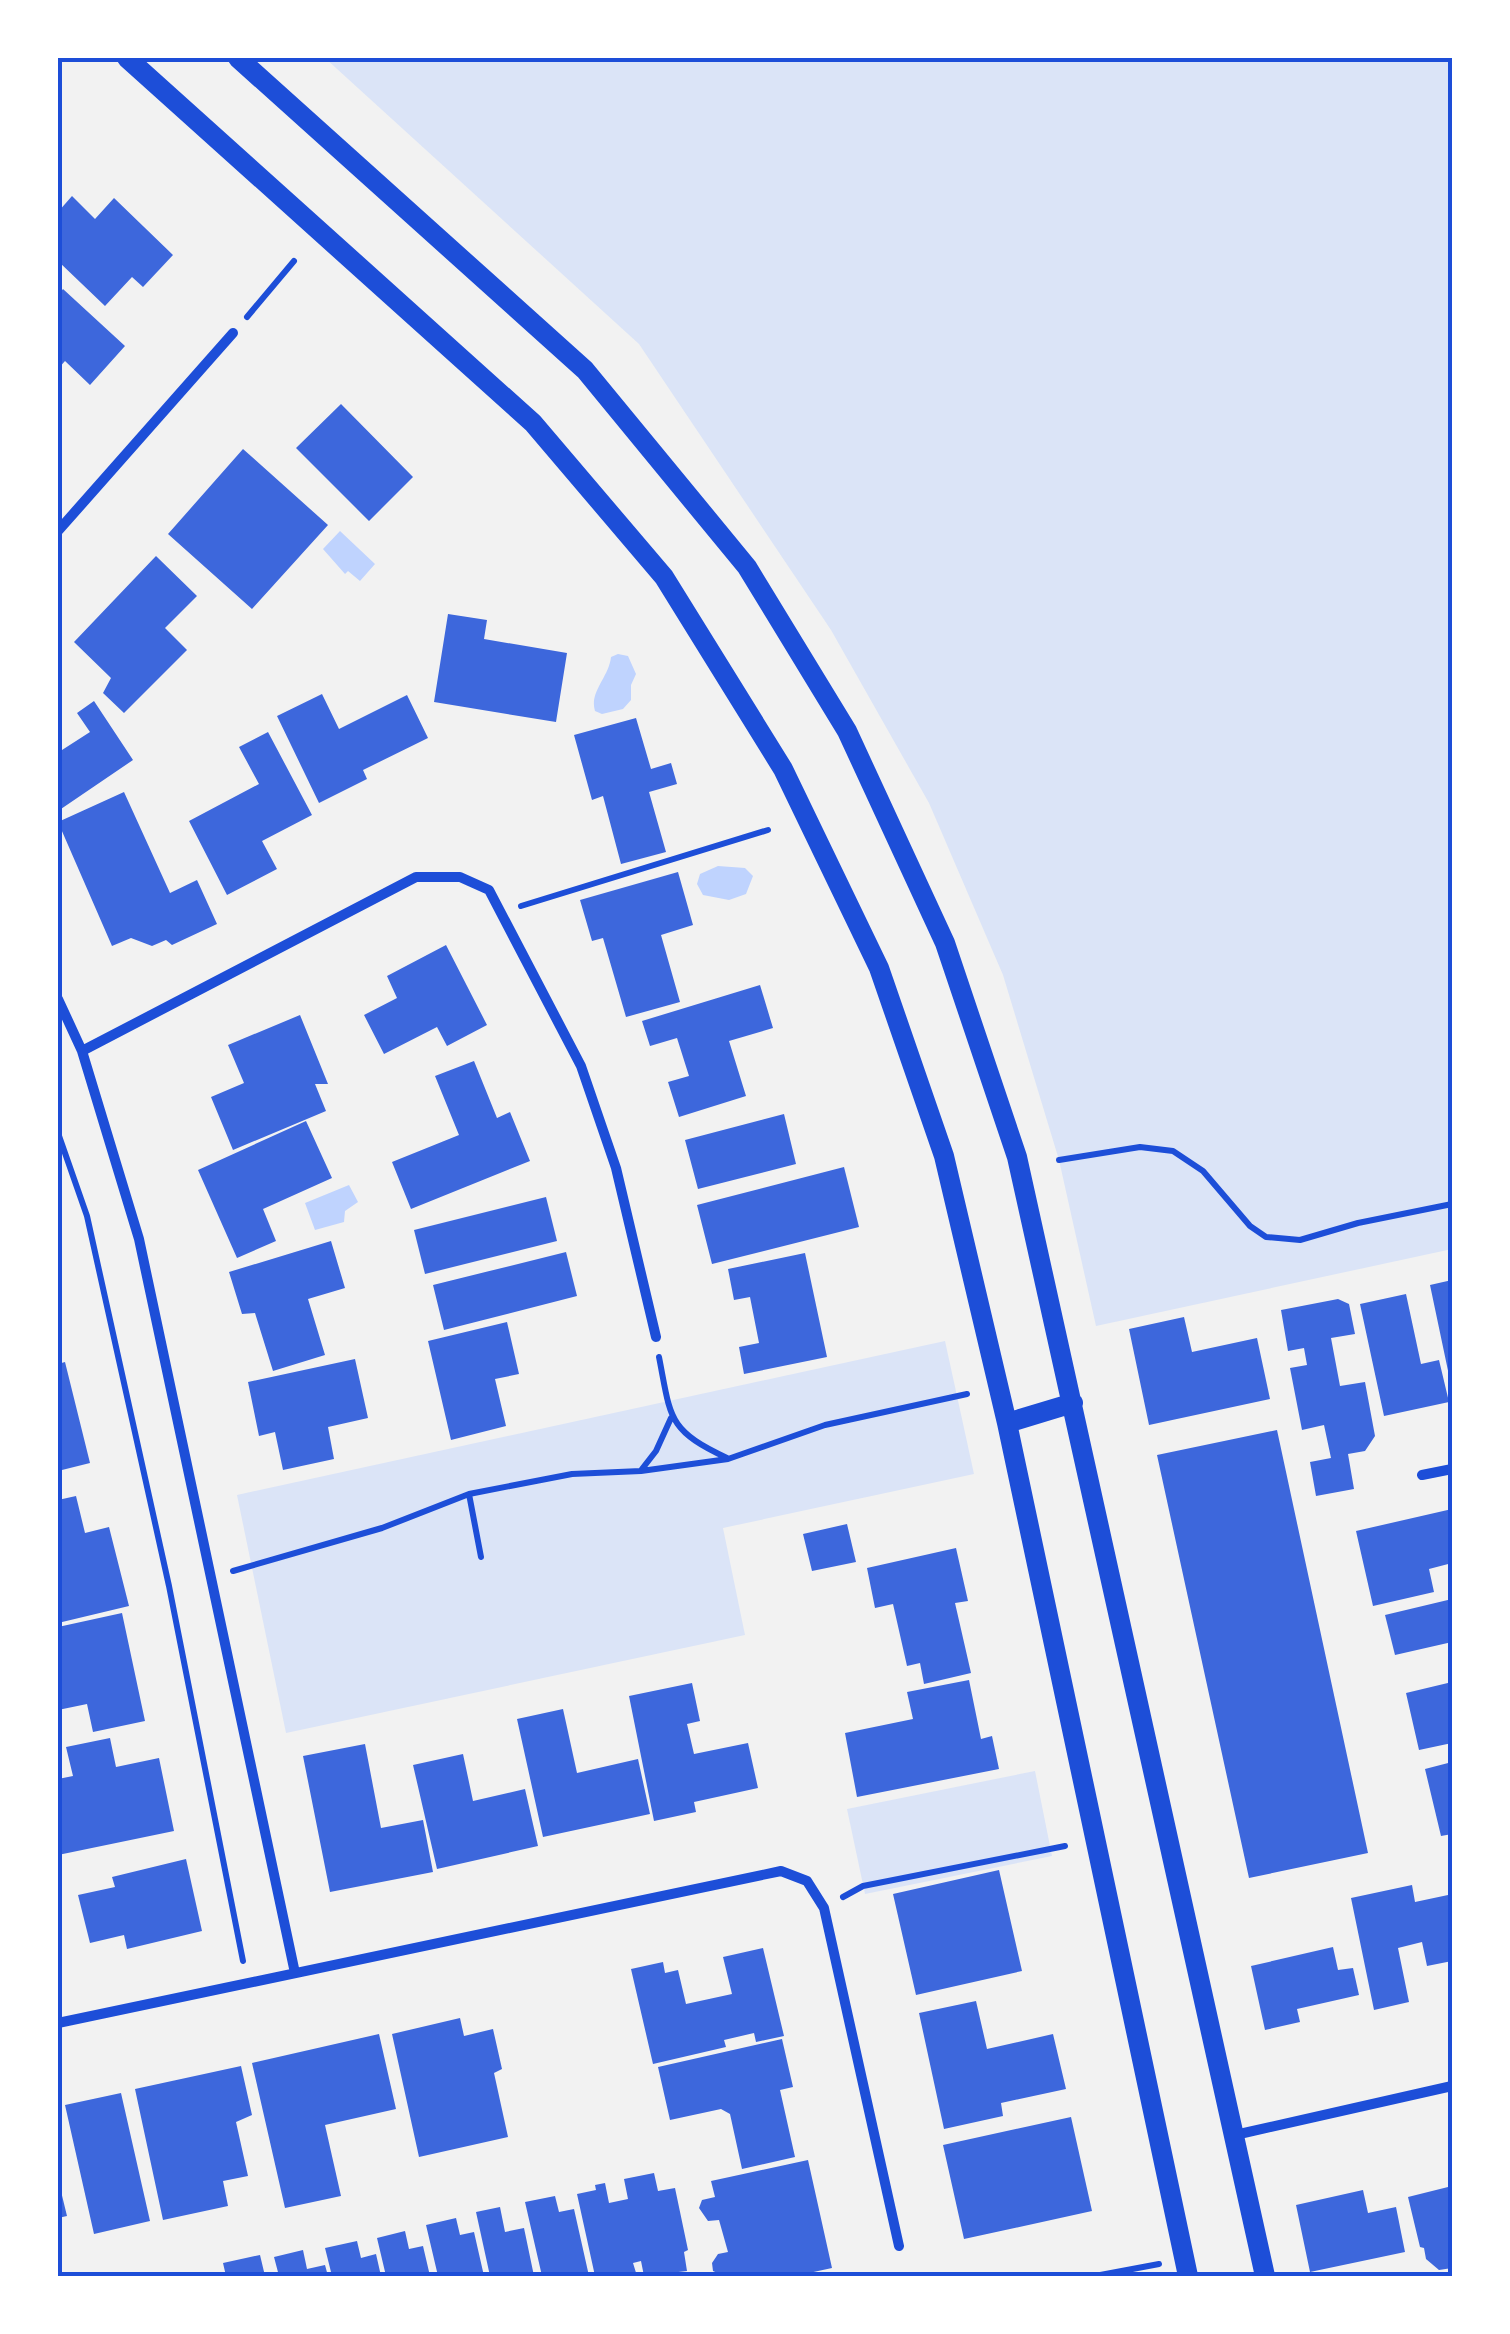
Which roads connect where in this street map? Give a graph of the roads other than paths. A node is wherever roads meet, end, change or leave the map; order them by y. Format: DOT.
graph roads {
  1 [pos="127,58"];
  2 [pos="238,58"];
  3 [pos="233,333"];
  4 [pos="58,532"];
  5 [pos="58,999"];
  6 [pos="82,1051"];
  7 [pos="656,1337"];
  8 [pos="1073,1403"];
  9 [pos="1007,1422"];
  10 [pos="1452,1469"];
  11 [pos="1422,1475"];
  12 [pos="294,1972"];
  13 [pos="58,2023"];
  14 [pos="1452,2086"];
  15 [pos="1235,2135"];
  16 [pos="899,2246"];
  17 [pos="1186,2267"];
  18 [pos="1265,2276"];
  1 -- 9 [label="main road"];
  2 -- 8 [label="main road"];
  3 -- 4 [label="street"];
  5 -- 6 [label="street"];
  6 -- 7 [label="street"];
  6 -- 12 [label="street"];
  8 -- 9 [label="main road"];
  8 -- 15 [label="main road"];
  9 -- 17 [label="main road"];
  10 -- 11 [label="street"];
  12 -- 13 [label="street"];
  12 -- 16 [label="street"];
  14 -- 15 [label="street"];
  15 -- 18 [label="main road"];
}
